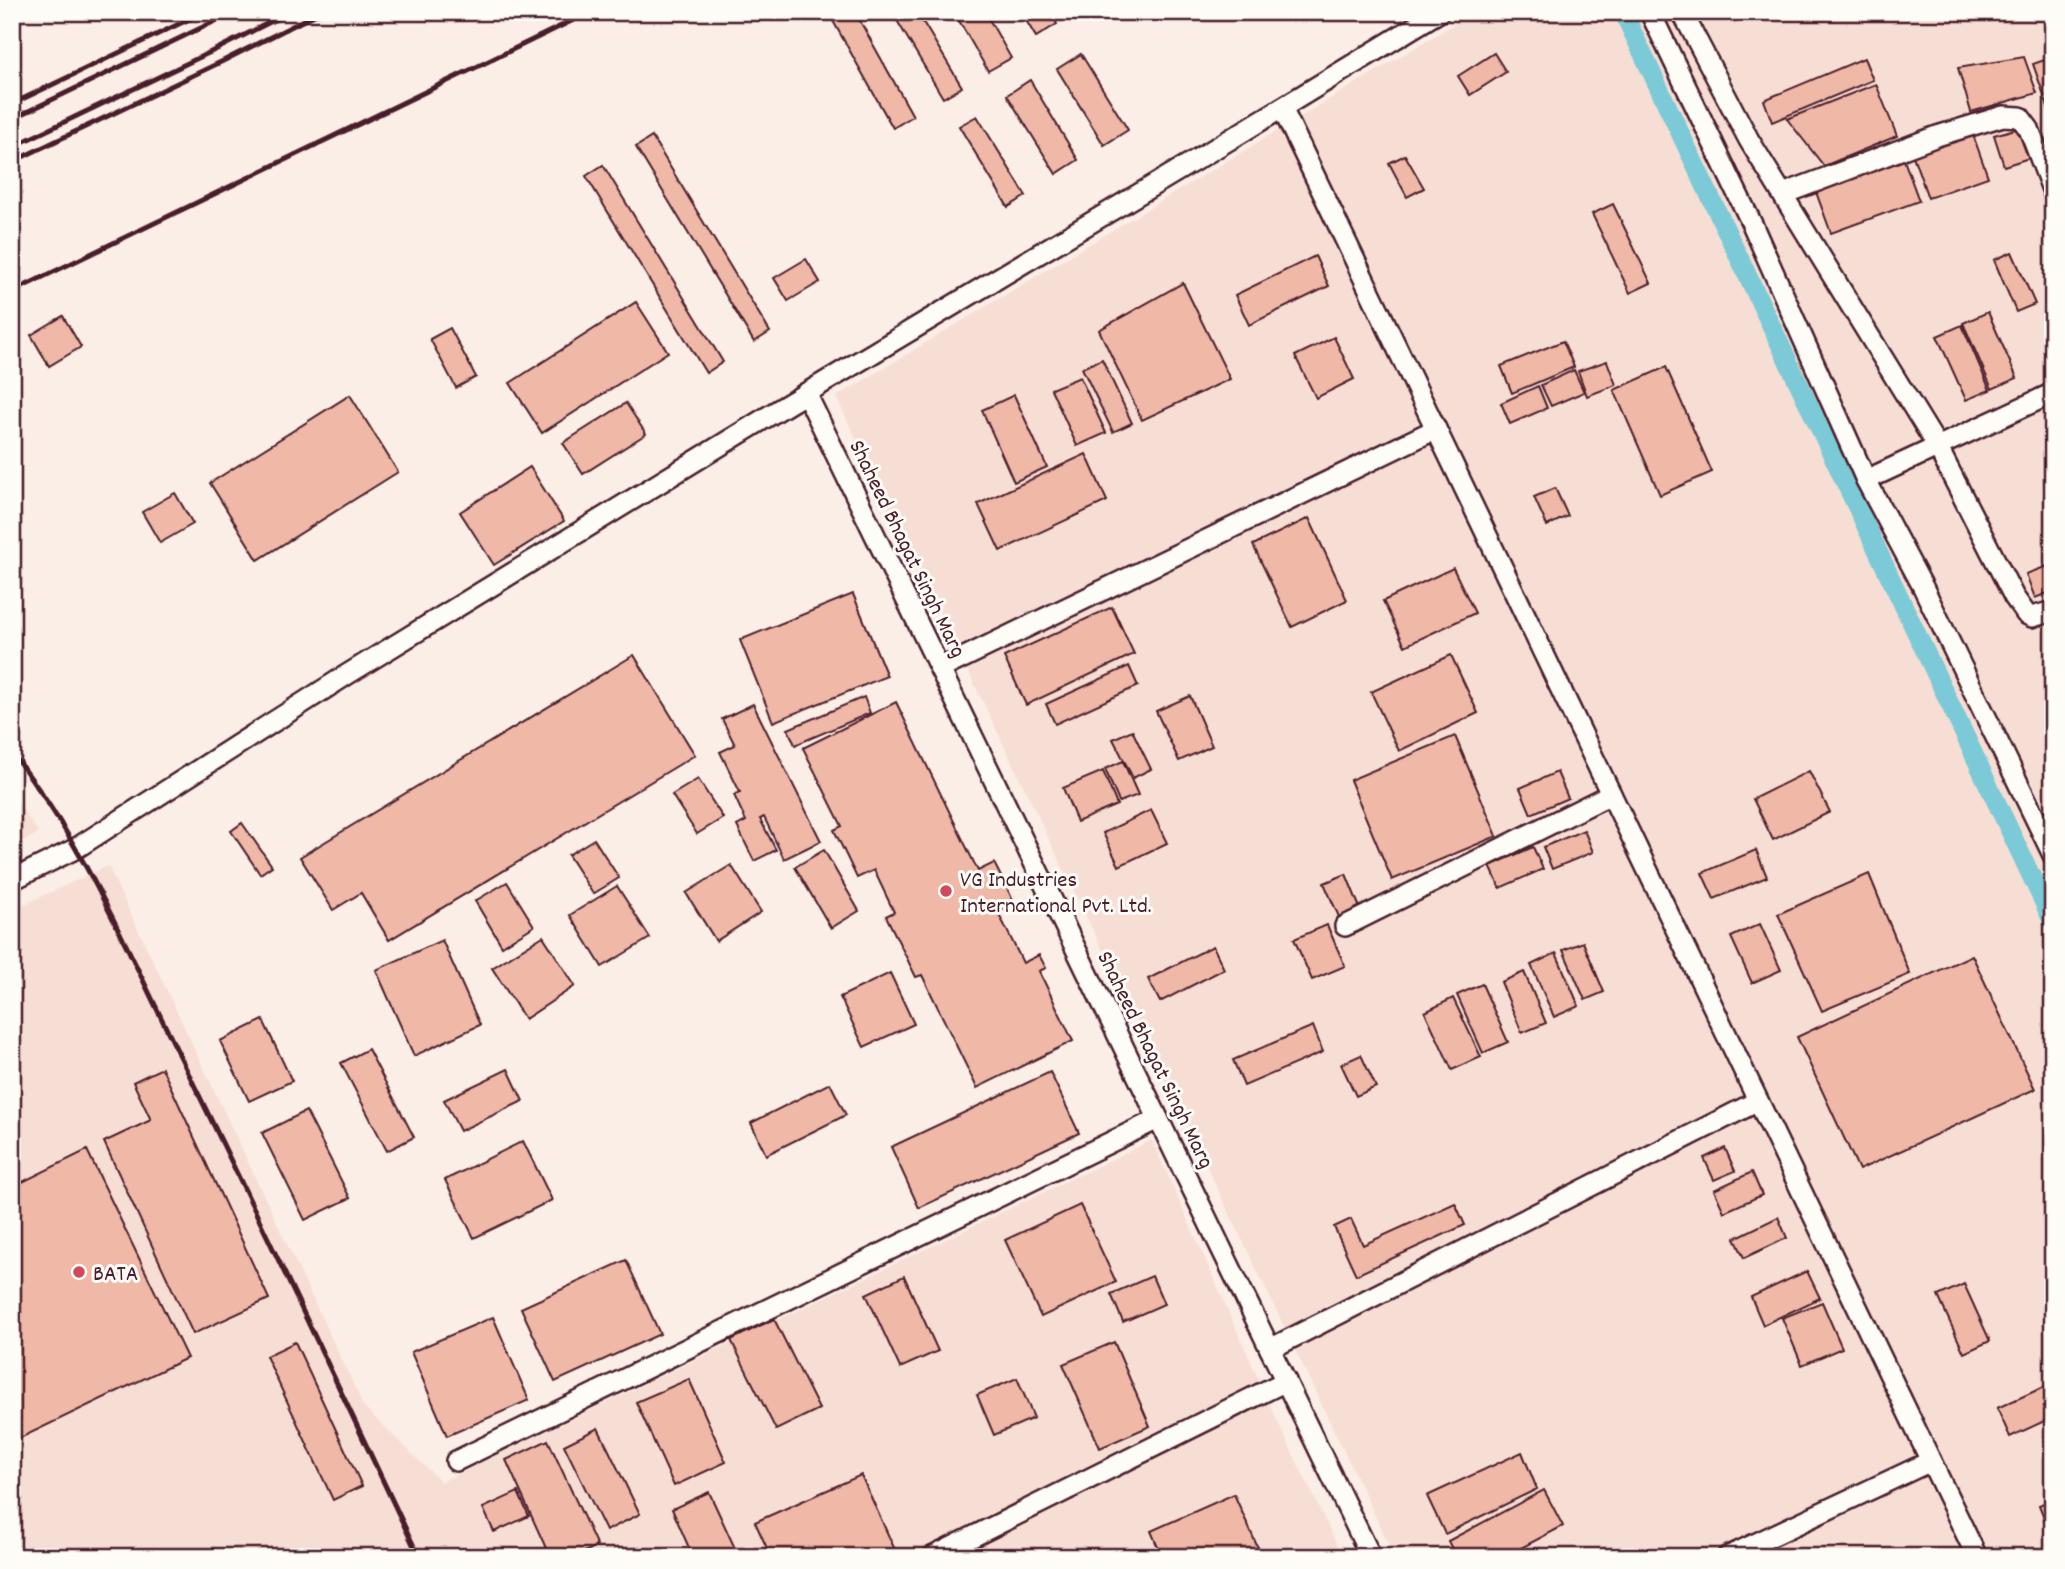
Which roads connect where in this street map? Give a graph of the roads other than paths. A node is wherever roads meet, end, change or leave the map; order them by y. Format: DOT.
graph roads {
  1 [pos="1439,12"];
  2 [pos="1650,12"];
  3 [pos="1682,12"];
  4 [pos="1282,108"];
  5 [pos="2053,192"];
  6 [pos="1783,194"];
  7 [pos="806,393"];
  8 [pos="2053,393"];
  9 [pos="1436,429"];
  10 [pos="1937,446"];
  11 [pos="1866,480"];
  12 [pos="2053,611"];
  13 [pos="940,669"];
  14 [pos="1611,794"];
  15 [pos="2053,855"];
  16 [pos="12,880"];
  17 [pos="1345,926"];
  18 [pos="1758,1101"];
  19 [pos="1158,1119"];
  20 [pos="1270,1349"];
  21 [pos="1286,1381"];
  22 [pos="456,1461"];
  23 [pos="1931,1461"];
  24 [pos="932,1557"];
  25 [pos="1371,1557"];
  26 [pos="1727,1557"];
  27 [pos="1977,1557"];
  1 -- 4 [label="street"];
  2 -- 11 [label="street"];
  3 -- 6 [label="street"];
  4 -- 7 [label="street"];
  4 -- 9 [label="street"];
  5 -- 6 [label="street"];
  6 -- 10 [label="street"];
  7 -- 13 [label="street, Shaheed Bhagat Singh Marg"];
  7 -- 16 [label="street"];
  8 -- 10 [label="street"];
  9 -- 13 [label="street"];
  9 -- 14 [label="street"];
  10 -- 11 [label="street"];
  10 -- 12 [label="street"];
  11 -- 15 [label="street"];
  13 -- 19 [label="street, Shaheed Bhagat Singh Marg"];
  14 -- 17 [label="street"];
  14 -- 18 [label="street"];
  18 -- 20 [label="street"];
  18 -- 23 [label="street"];
  19 -- 20 [label="street, Shaheed Bhagat Singh Marg"];
  19 -- 22 [label="street"];
  20 -- 21 [label="street, Shaheed Bhagat Singh Marg"];
  21 -- 24 [label="street"];
  21 -- 25 [label="street, Shaheed Bhagat Singh Marg"];
  23 -- 26 [label="street"];
  23 -- 27 [label="street"];
}
